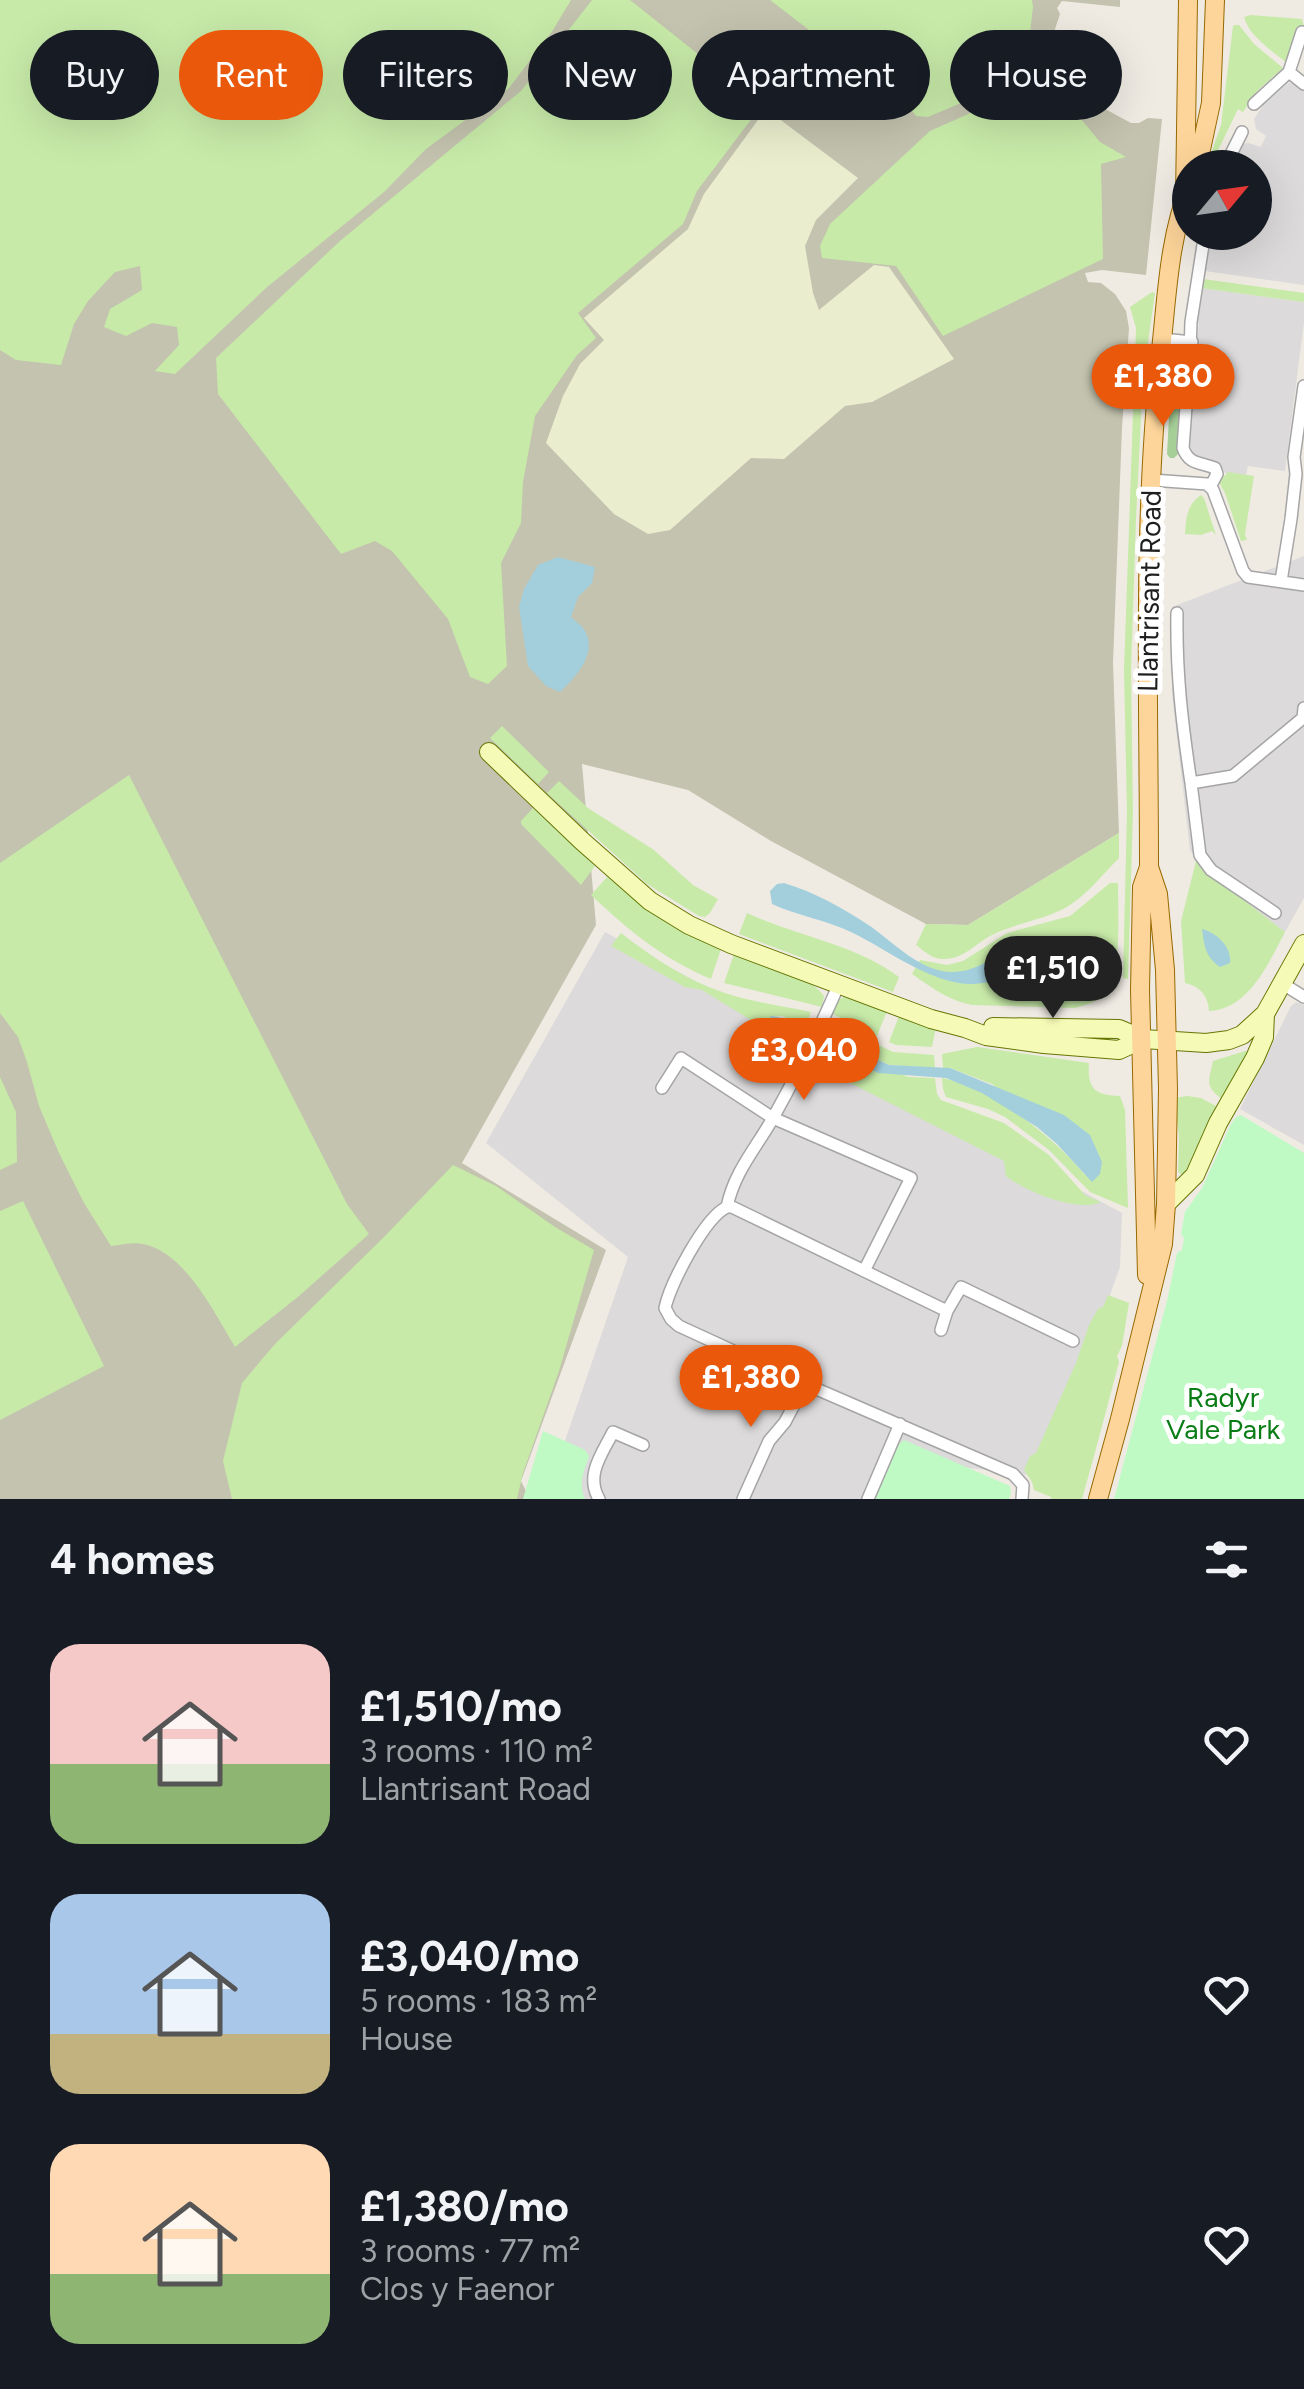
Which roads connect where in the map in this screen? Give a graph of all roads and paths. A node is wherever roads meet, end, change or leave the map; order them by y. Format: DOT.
graph roads {
  1 [pos="1188,0"];
  2 [pos="1215,0"];
  3 [pos="1302,32"];
  4 [pos="1289,72"];
  5 [pos="1304,84"];
  6 [pos="1254,104"];
  7 [pos="1242,132"];
  8 [pos="1188,150"];
  9 [pos="1201,150"];
  10 [pos="1233,150"];
  11 [pos="1172,250"];
  12 [pos="1202,250"];
  13 [pos="1162,340"];
  14 [pos="1190,353"];
  15 [pos="1304,386"];
  16 [pos="1152,480"];
  17 [pos="1210,487"];
  18 [pos="1280,580"];
  19 [pos="1304,585"];
  20 [pos="1177,612"];
  21 [pos="1304,708"];
  22 [pos="489,752"];
  23 [pos="1191,782"];
  24 [pos="1150,867"];
  25 [pos="1275,913"];
  26 [pos="1304,944"];
  27 [pos="839,984"];
  28 [pos="1283,984"];
  29 [pos="1304,997"];
  30 [pos="1265,1014"];
  31 [pos="1142,1039"];
  32 [pos="1166,1041"];
  33 [pos="662,1088"];
  34 [pos="773,1118"];
  35 [pos="1166,1204"];
  36 [pos="727,1207"];
  37 [pos="864,1270"];
  38 [pos="1147,1302"];
  39 [pos="947,1311"];
  40 [pos="941,1330"];
  41 [pos="1073,1341"];
  42 [pos="805,1384"];
  43 [pos="900,1424"];
  44 [pos="644,1445"];
  45 [pos="599,1499"];
  46 [pos="743,1499"];
  47 [pos="868,1499"];
  48 [pos="1022,1499"];
  49 [pos="1098,1499"];
  1 -- 8 [label="main road, Llantrisant Road"];
  2 -- 9 [label="main road"];
  3 -- 4 [label="street"];
  4 -- 5 [label="street"];
  4 -- 6 [label="street"];
  7 -- 10 [label="street"];
  11 -- 13 [label="main road, Llantrisant Road"];
  12 -- 14 [label="street"];
  13 -- 14 [label="street"];
  13 -- 16 [label="main road, Llantrisant Road"];
  14 -- 17 [label="street"];
  15 -- 18 [label="street"];
  16 -- 17 [label="street"];
  16 -- 24 [label="main road, Llantrisant Road"];
  17 -- 18 [label="street"];
  18 -- 19 [label="street"];
  20 -- 23 [label="street"];
  21 -- 23 [label="street"];
  22 -- 27 [label="street"];
  23 -- 25 [label="street"];
  24 -- 31 [label="main road, Llantrisant Road"];
  24 -- 32 [label="main road, Llantrisant Road"];
  26 -- 28 [label="street"];
  27 -- 31 [label="street"];
  27 -- 34 [label="street"];
  28 -- 29 [label="street"];
  28 -- 30 [label="street"];
  30 -- 32 [label="street"];
  30 -- 35 [label="street"];
  31 -- 32 [label="street"];
  31 -- 38 [label="main road, Llantrisant Road"];
  32 -- 35 [label="main road, Llantrisant Road"];
  33 -- 34 [label="street"];
  34 -- 36 [label="street"];
  34 -- 37 [label="street"];
  35 -- 38 [label="main road, Llantrisant Road"];
  36 -- 37 [label="street"];
  36 -- 42 [label="street"];
  37 -- 39 [label="street"];
  38 -- 49 [label="main road, Llantrisant Road"];
  39 -- 40 [label="street"];
  39 -- 41 [label="street"];
  42 -- 43 [label="street"];
  42 -- 46 [label="street"];
  43 -- 47 [label="street"];
  43 -- 48 [label="street"];
  44 -- 45 [label="street"];
}
